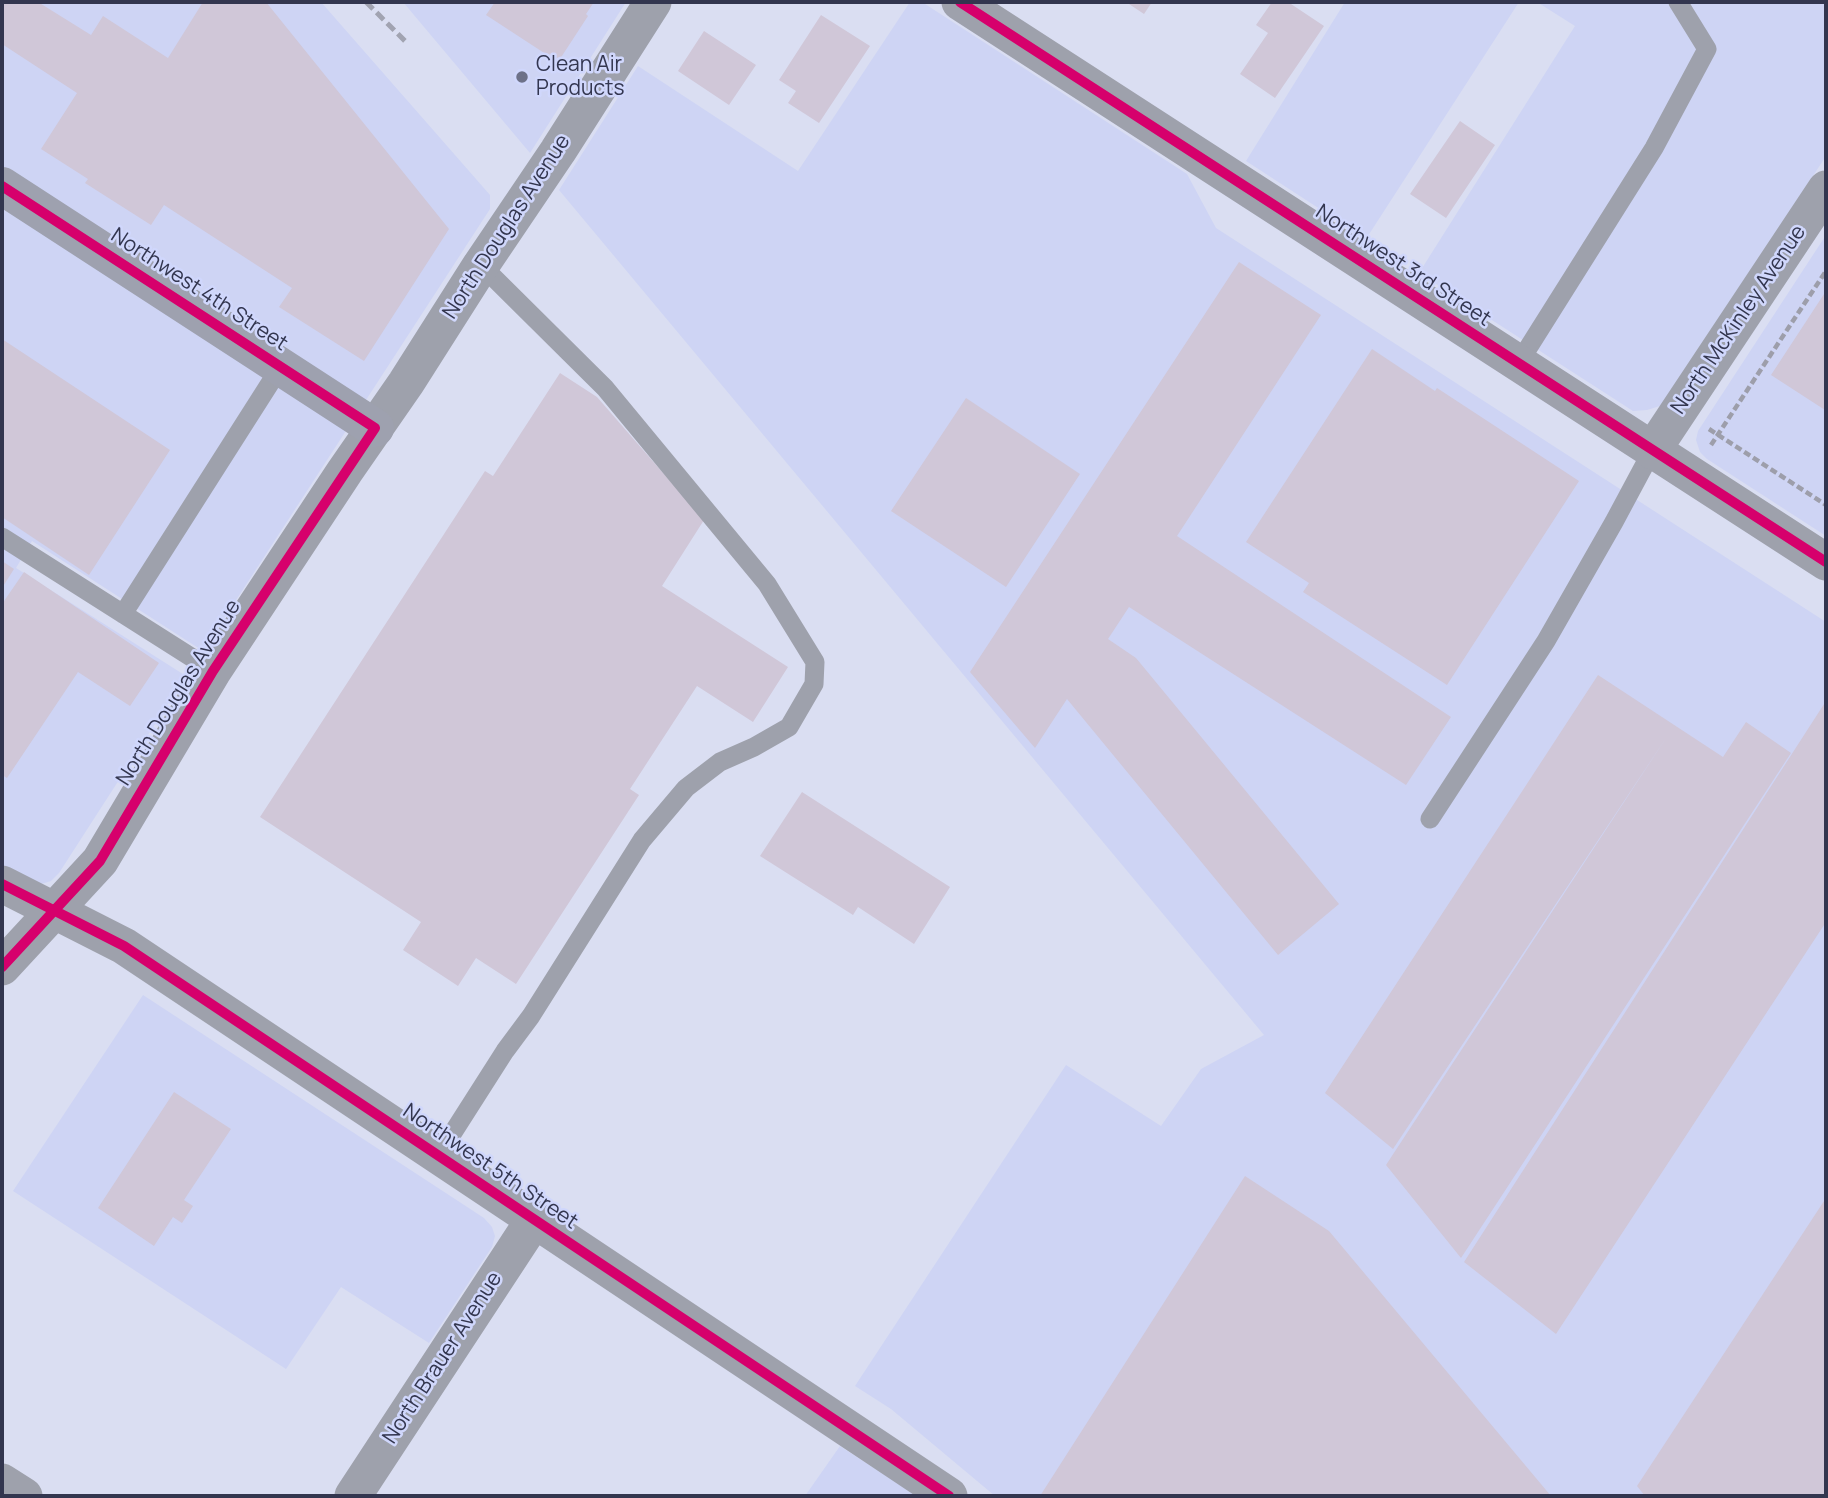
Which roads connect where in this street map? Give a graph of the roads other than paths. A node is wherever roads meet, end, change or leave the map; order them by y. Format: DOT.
graph roads {
  1 [pos="653,2"];
  2 [pos="960,2"];
  3 [pos="1678,2"];
  4 [pos="2,186"];
  5 [pos="1826,189"];
  6 [pos="481,265"];
  7 [pos="1518,364"];
  8 [pos="281,366"];
  9 [pos="375,428"];
  10 [pos="1652,451"];
  11 [pos="2,537"];
  12 [pos="1826,562"];
  13 [pos="123,614"];
  14 [pos="213,671"];
  15 [pos="1430,819"];
  16 [pos="2,884"];
  17 [pos="54,911"];
  18 [pos="2,967"];
  19 [pos="438,1156"];
  20 [pos="534,1220"];
  21 [pos="2,1482"];
  22 [pos="24,1496"];
  23 [pos="352,1496"];
  24 [pos="949,1496"];
  1 -- 6 [label="street, North Douglas Avenue"];
  2 -- 7 [label="street, Northwest 3rd Street"];
  3 -- 7 [label="lane"];
  4 -- 8 [label="street, Northwest 4th Street"];
  5 -- 10 [label="street, North McKinley Avenue"];
  6 -- 9 [label="street, North Douglas Avenue"];
  6 -- 19 [label="lane"];
  7 -- 10 [label="street, Northwest 3rd Street"];
  8 -- 9 [label="street, Northwest 4th Street"];
  8 -- 13 [label="lane"];
  9 -- 14 [label="street, North Douglas Avenue"];
  10 -- 12 [label="street, Northwest 3rd Street"];
  10 -- 15 [label="lane"];
  11 -- 13 [label="lane"];
  13 -- 14 [label="lane"];
  14 -- 17 [label="street, North Douglas Avenue"];
  16 -- 17 [label="street, Northwest 5th Street"];
  17 -- 18 [label="street, North Douglas Avenue"];
  17 -- 19 [label="street, Northwest 5th Street"];
  19 -- 20 [label="street, Northwest 5th Street"];
  20 -- 23 [label="street, North Brauer Avenue"];
  20 -- 24 [label="street, Northwest 5th Street"];
  21 -- 22 [label="street"];
}
